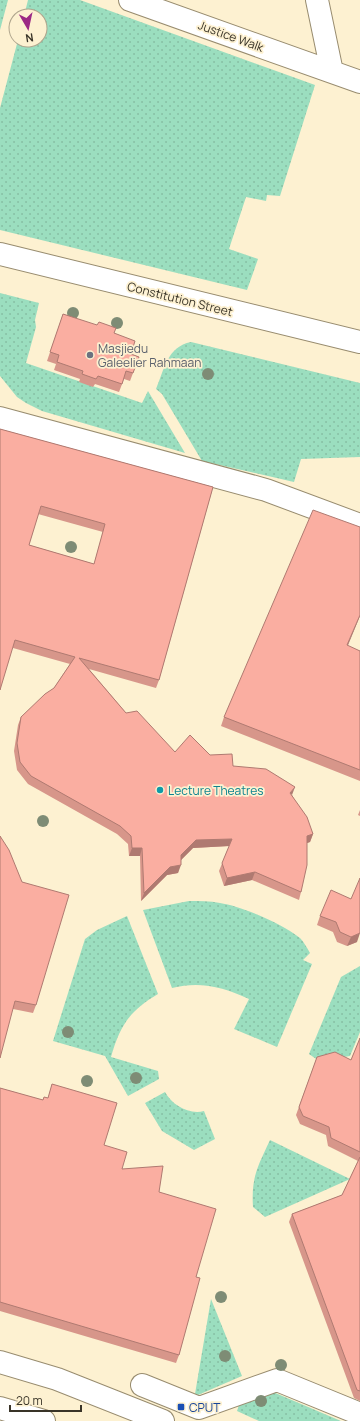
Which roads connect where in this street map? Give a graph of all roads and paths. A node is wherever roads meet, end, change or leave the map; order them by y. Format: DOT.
graph roads {
  1 [pos="130,0"];
  2 [pos="317,0"];
  3 [pos="332,72"];
  4 [pos="360,82"];
  5 [pos="0,254"];
  6 [pos="360,342"];
  7 [pos="0,418"];
  8 [pos="360,525"];
  9 [pos="0,1362"];
  10 [pos="142,1385"];
  11 [pos="0,1408"];
  12 [pos="360,1414"];
  13 [pos="44,1421"];
  14 [pos="163,1421"];
  1 -- 3 [label="street, Justice Walk"];
  2 -- 3 [label="street"];
  3 -- 4 [label="street, Justice Walk"];
  5 -- 6 [label="street, Constitution Street"];
  7 -- 8 [label="street"];
  9 -- 14 [label="street"];
  10 -- 12 [label="street"];
  11 -- 13 [label="street"];
}
